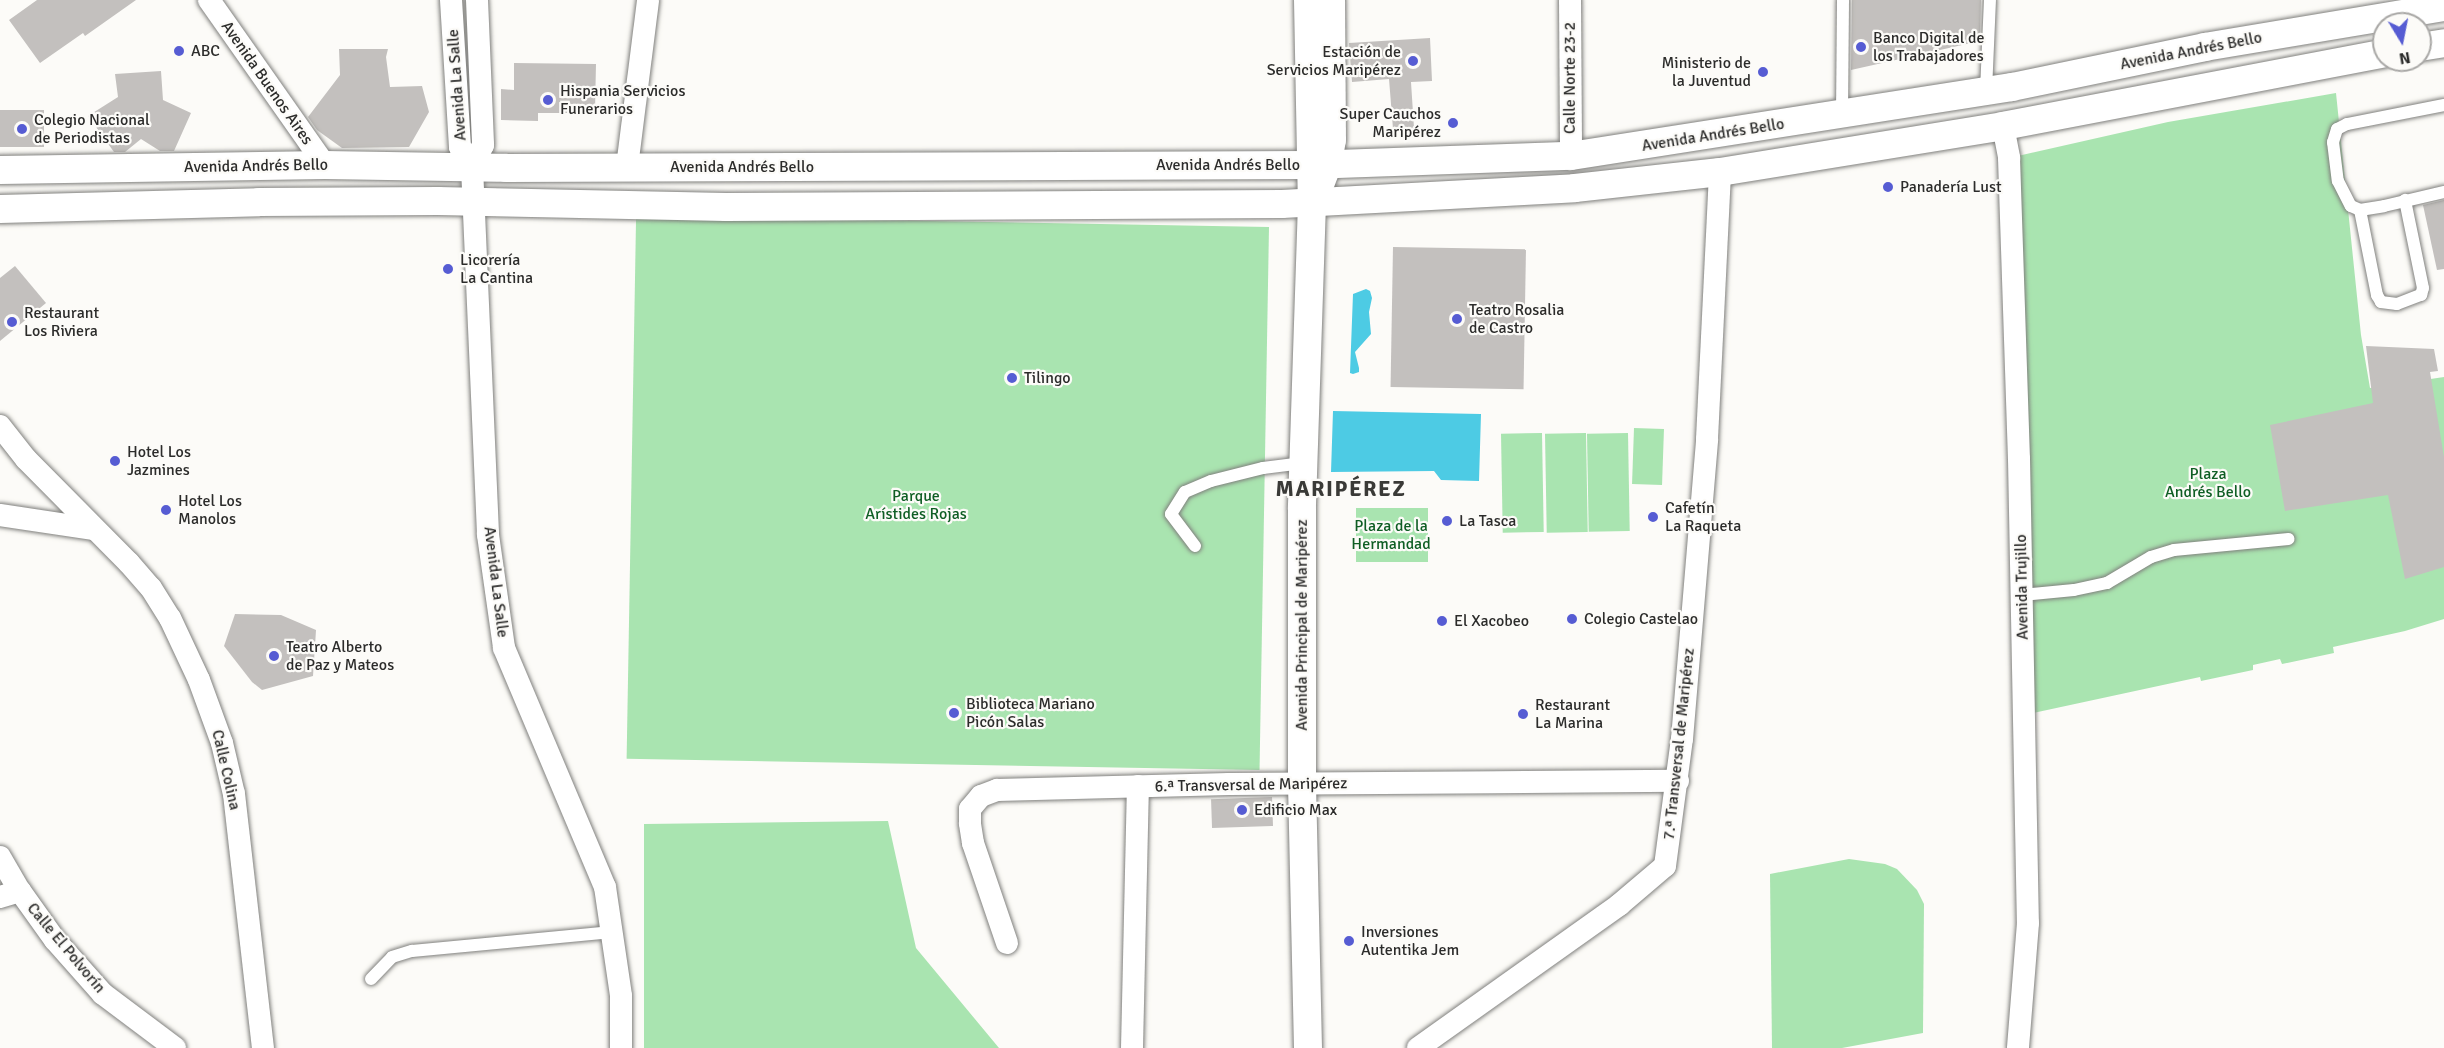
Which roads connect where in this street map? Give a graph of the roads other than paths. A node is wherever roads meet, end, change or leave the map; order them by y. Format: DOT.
graph roads {
  1 [pos="209,0"];
  2 [pos="451,0"];
  3 [pos="477,0"];
  4 [pos="648,0"];
  5 [pos="1308,0"];
  6 [pos="1331,0"];
  7 [pos="1570,0"];
  8 [pos="1843,0"];
  9 [pos="1990,0"];
  10 [pos="2444,7"];
  11 [pos="2372,55"];
  12 [pos="1986,91"];
  13 [pos="2444,105"];
  14 [pos="1842,115"];
  15 [pos="2003,126"];
  16 [pos="1571,156"];
  17 [pos="1319,164"];
  18 [pos="325,165"];
  19 [pos="472,167"];
  20 [pos="627,168"];
  21 [pos="0,170"];
  22 [pos="1720,172"];
  23 [pos="2444,192"];
  24 [pos="2405,200"];
  25 [pos="472,201"];
  26 [pos="1312,203"];
  27 [pos="0,209"];
  28 [pos="2360,210"];
  29 [pos="0,426"];
  30 [pos="1303,463"];
  31 [pos="0,515"];
  32 [pos="94,529"];
  33 [pos="2288,539"];
  34 [pos="1195,546"];
  35 [pos="2022,595"];
  36 [pos="1678,782"];
  37 [pos="1302,784"];
  38 [pos="1138,786"];
  39 [pos="0,857"];
  40 [pos="10,894"];
  41 [pos="612,932"];
  42 [pos="1006,943"];
  43 [pos="371,979"];
  44 [pos="174,1048"];
  45 [pos="263,1048"];
  46 [pos="621,1048"];
  47 [pos="1132,1048"];
  48 [pos="1308,1048"];
  49 [pos="1418,1048"];
  50 [pos="2018,1048"];
  1 -- 18 [label="street, Avenida Buenos Aires"];
  2 -- 19 [label="street, Avenida La Salle"];
  3 -- 19 [label="street, Avenida La Salle"];
  4 -- 20 [label="street"];
  5 -- 17 [label="street, Avenida Principal de Maripérez"];
  6 -- 17 [label="street, Avenida Principal de Maripérez"];
  7 -- 16 [label="street, Calle Norte 23-2"];
  8 -- 14 [label="lane"];
  9 -- 12 [label="lane"];
  10 -- 12 [label="street, Avenida Andrés Bello"];
  11 -- 15 [label="street, Avenida Andrés Bello"];
  12 -- 14 [label="street, Avenida Andrés Bello"];
  13 -- 28 [label="lane"];
  14 -- 16 [label="street, Avenida Andrés Bello"];
  15 -- 22 [label="street, Avenida Andrés Bello"];
  15 -- 35 [label="street, Avenida Trujillo"];
  16 -- 17 [label="street, Avenida Andrés Bello"];
  17 -- 20 [label="street, Avenida Andrés Bello"];
  17 -- 26 [label="street, Avenida Principal de Maripérez"];
  18 -- 19 [label="street, Avenida Andrés Bello"];
  18 -- 21 [label="street, Avenida Andrés Bello"];
  19 -- 20 [label="street, Avenida Andrés Bello"];
  19 -- 25 [label="street, Avenida La Salle"];
  22 -- 26 [label="street, Avenida Andrés Bello"];
  22 -- 36 [label="street, 7.ª Transversal de Maripérez"];
  23 -- 24 [label="lane"];
  24 -- 28 [label="lane"];
  24 -- 28 [label="lane"];
  25 -- 26 [label="street, Avenida Andrés Bello"];
  25 -- 27 [label="street, Avenida Andrés Bello"];
  25 -- 41 [label="street, Avenida La Salle"];
  26 -- 30 [label="street, Avenida Principal de Maripérez"];
  29 -- 32 [label="street, Calle Colina"];
  30 -- 34 [label="lane"];
  30 -- 37 [label="street, Avenida Principal de Maripérez"];
  31 -- 32 [label="street"];
  32 -- 45 [label="street, Calle Colina"];
  33 -- 35 [label="lane"];
  35 -- 50 [label="street, Avenida Trujillo"];
  36 -- 37 [label="street, 6.ª Transversal de Maripérez"];
  36 -- 49 [label="street, 7.ª Transversal de Maripérez"];
  37 -- 38 [label="street, 6.ª Transversal de Maripérez"];
  37 -- 48 [label="street, Avenida Principal de Maripérez"];
  38 -- 42 [label="street, 6.ª Transversal de Maripérez"];
  38 -- 47 [label="street"];
  39 -- 40 [label="street, Calle El Polvorín"];
  40 -- 44 [label="street, Calle El Polvorín"];
  41 -- 43 [label="lane"];
  41 -- 46 [label="street, Avenida La Salle"];
}
